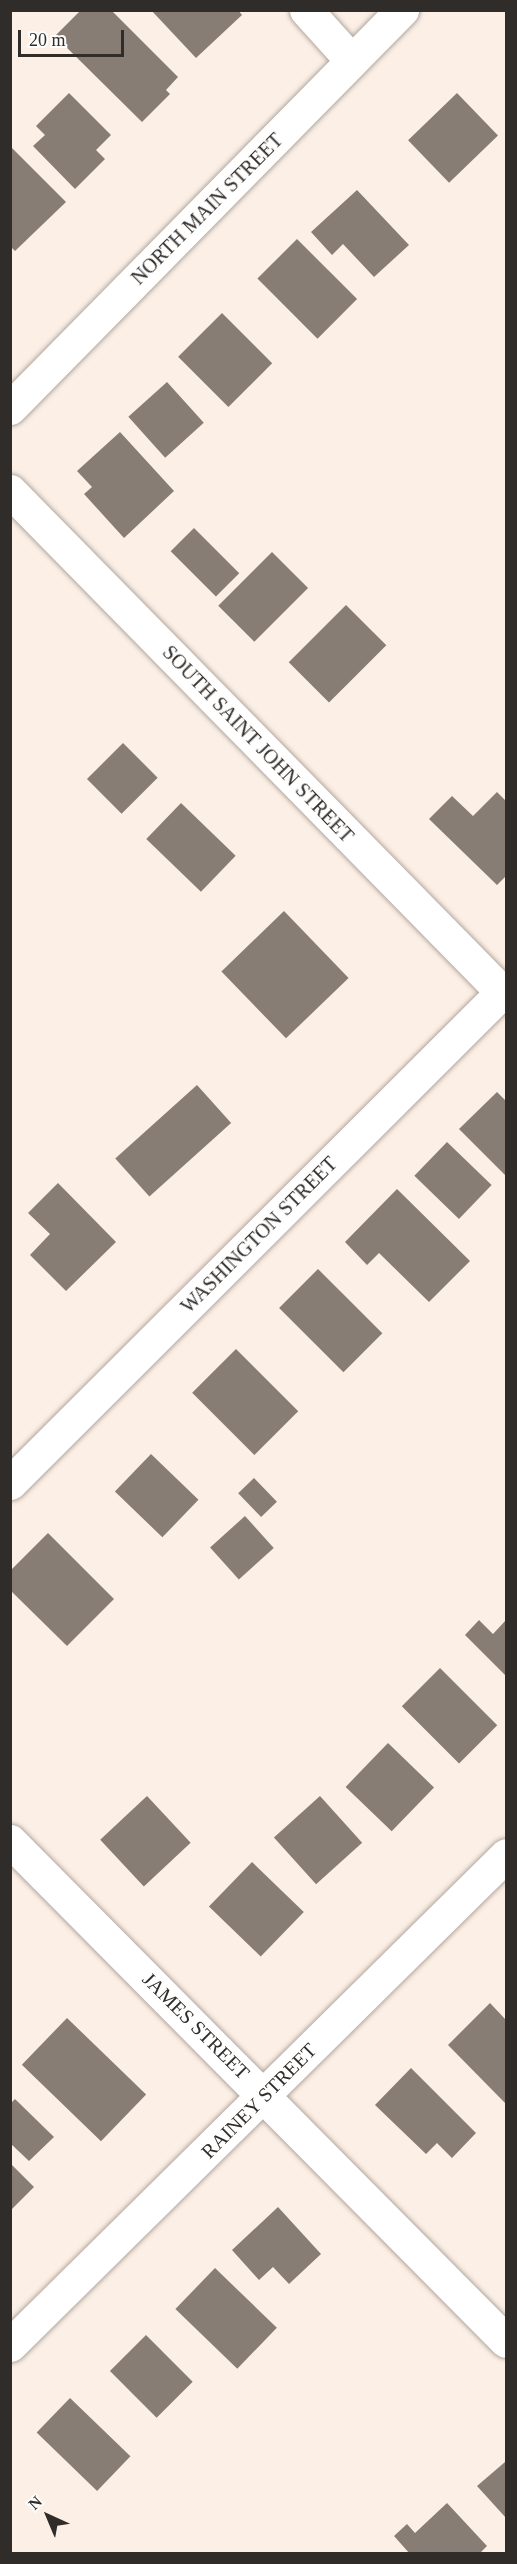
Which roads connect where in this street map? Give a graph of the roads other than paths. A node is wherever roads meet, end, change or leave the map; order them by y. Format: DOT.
graph roads {
  1 [pos="306,10"];
  2 [pos="402,10"];
  3 [pos="351,60"];
  4 [pos="10,408"];
  5 [pos="10,491"];
  6 [pos="505,992"];
  7 [pos="10,1483"];
  8 [pos="10,1841"];
  9 [pos="507,1856"];
  10 [pos="265,2095"];
  11 [pos="507,2341"];
  12 [pos="10,2345"];
  1 -- 3 [label="street"];
  2 -- 3 [label="street, NORTH MAIN STREET"];
  3 -- 4 [label="street, NORTH MAIN STREET"];
  5 -- 6 [label="street, SOUTH SAINT JOHN STREET"];
  6 -- 7 [label="street, WASHINGTON STREET"];
  8 -- 10 [label="street, JAMES STREET"];
  9 -- 10 [label="street, RAINEY STREET"];
  10 -- 11 [label="street, JAMES STREET"];
  10 -- 12 [label="street, RAINEY STREET"];
}
